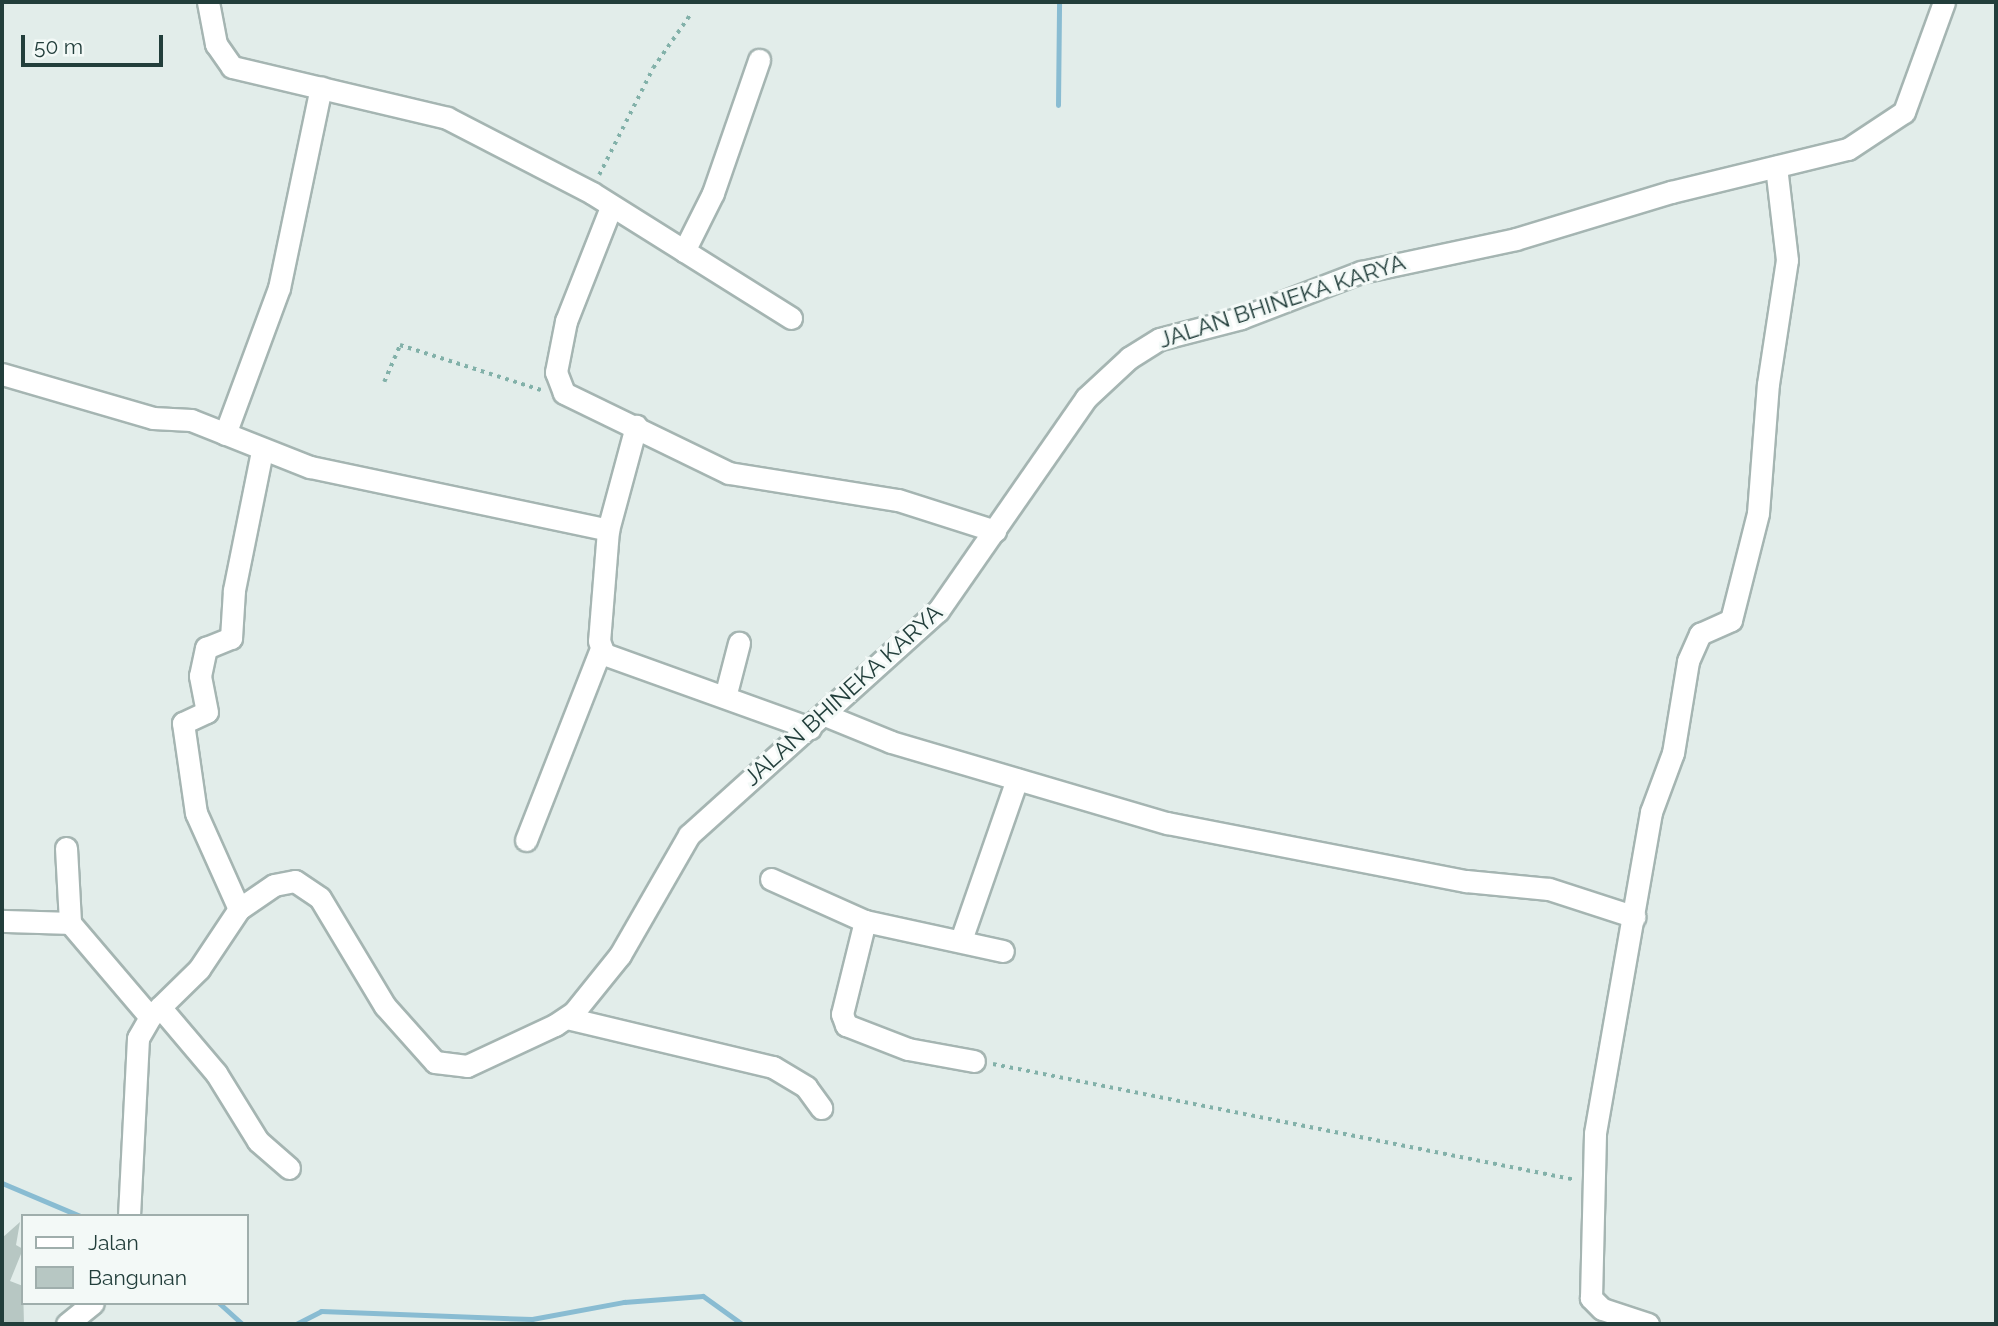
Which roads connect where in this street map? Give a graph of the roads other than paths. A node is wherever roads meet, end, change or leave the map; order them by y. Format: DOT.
graph roads {
  1 [pos="208,2"];
  2 [pos="1944,2"];
  3 [pos="759,60"];
  4 [pos="321,87"];
  5 [pos="1776,167"];
  6 [pos="611,207"];
  7 [pos="684,251"];
  8 [pos="791,318"];
  9 [pos="2,374"];
  10 [pos="636,426"];
  11 [pos="225,434"];
  12 [pos="262,451"];
  13 [pos="608,530"];
  14 [pos="995,531"];
  15 [pos="739,643"];
  16 [pos="601,649"];
  17 [pos="725,697"];
  18 [pos="817,722"];
  19 [pos="1017,779"];
  20 [pos="526,840"];
  21 [pos="66,848"];
  22 [pos="771,879"];
  23 [pos="239,909"];
  24 [pos="1635,917"];
  25 [pos="2,921"];
  26 [pos="864,921"];
  27 [pos="70,923"];
  28 [pos="961,940"];
  29 [pos="1003,951"];
  30 [pos="155,1012"];
  31 [pos="567,1018"];
  32 [pos="974,1061"];
  33 [pos="821,1108"];
  34 [pos="289,1168"];
  35 [pos="129,1214"];
  36 [pos="91,1305"];
  37 [pos="67,1324"];
  38 [pos="1647,1324"];
  1 -- 4 [label="street"];
  2 -- 5 [label="street, JALAN BHINEKA KARYA"];
  3 -- 7 [label="street"];
  4 -- 6 [label="street"];
  4 -- 11 [label="street"];
  5 -- 14 [label="street, JALAN BHINEKA KARYA"];
  5 -- 24 [label="street"];
  6 -- 7 [label="street"];
  6 -- 10 [label="street"];
  7 -- 8 [label="street"];
  9 -- 11 [label="street"];
  10 -- 13 [label="street"];
  10 -- 14 [label="street"];
  11 -- 12 [label="street"];
  12 -- 13 [label="street"];
  12 -- 23 [label="street"];
  13 -- 16 [label="street"];
  14 -- 18 [label="street, JALAN BHINEKA KARYA"];
  15 -- 17 [label="street"];
  16 -- 17 [label="street"];
  16 -- 20 [label="street"];
  17 -- 18 [label="street"];
  18 -- 19 [label="street"];
  18 -- 31 [label="street, JALAN BHINEKA KARYA"];
  19 -- 24 [label="street"];
  19 -- 28 [label="street"];
  21 -- 27 [label="street"];
  22 -- 26 [label="street"];
  23 -- 30 [label="street, JALAN BHINEKA KARYA"];
  23 -- 31 [label="street, JALAN BHINEKA KARYA"];
  24 -- 38 [label="street"];
  25 -- 27 [label="street"];
  26 -- 28 [label="street"];
  26 -- 32 [label="street"];
  27 -- 30 [label="street"];
  28 -- 29 [label="street"];
  30 -- 34 [label="street"];
  30 -- 35 [label="street, JALAN BHINEKA KARYA"];
  31 -- 33 [label="street"];
  36 -- 37 [label="street"];
}
